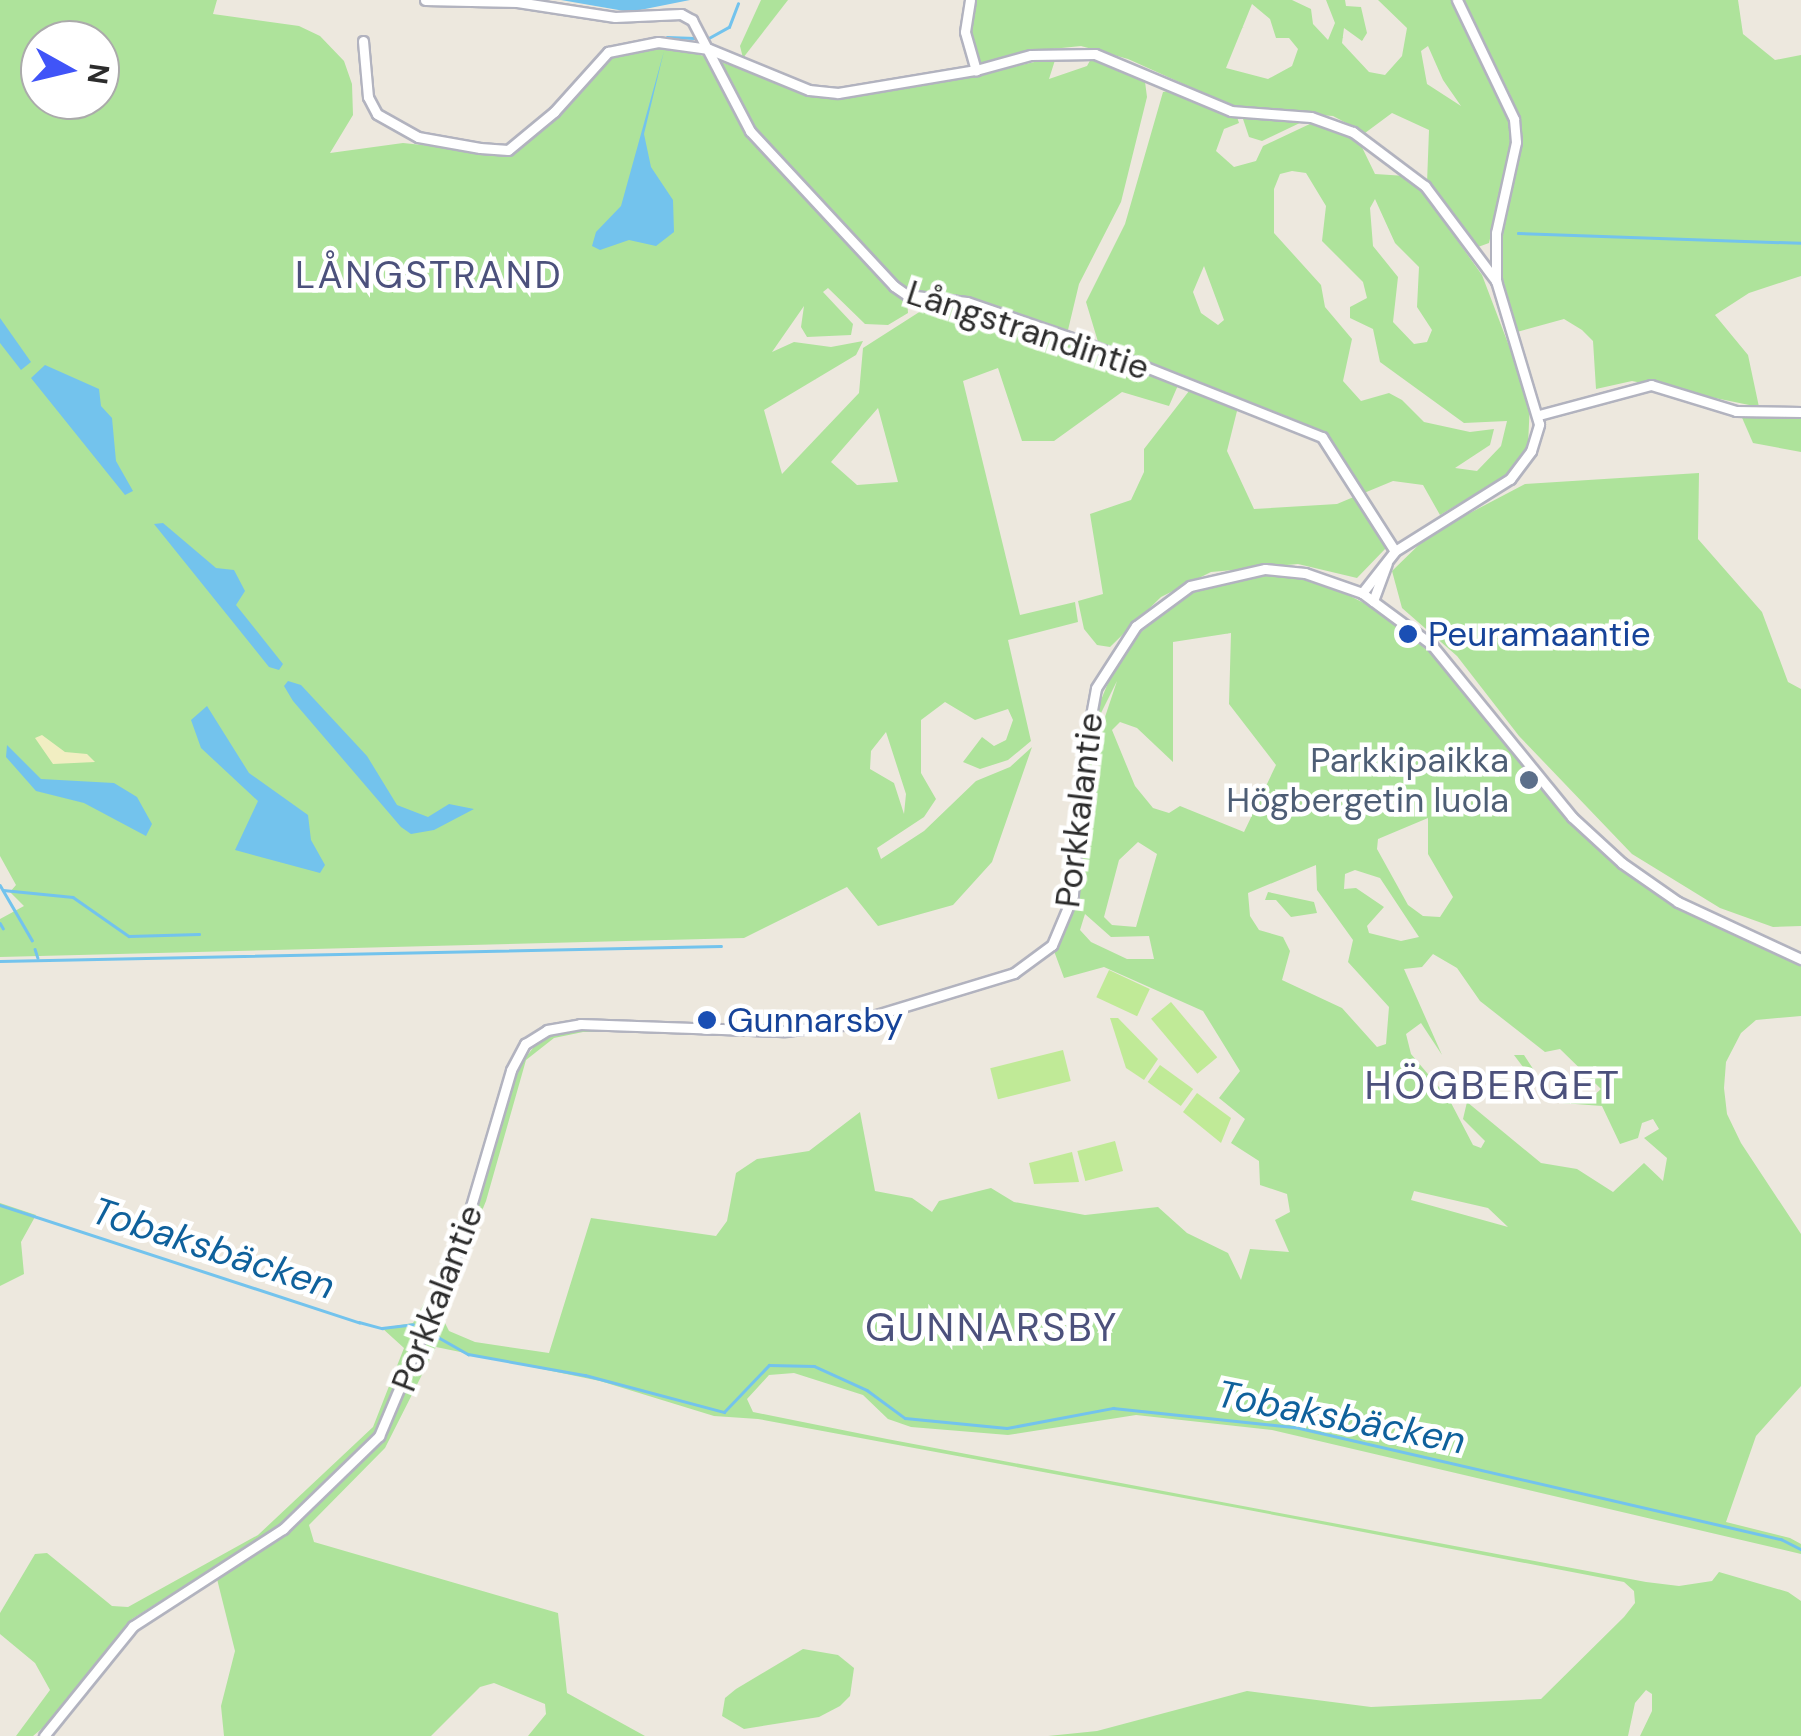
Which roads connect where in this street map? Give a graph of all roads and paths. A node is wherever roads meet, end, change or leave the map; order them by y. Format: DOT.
graph roads {
  1 [pos="425,0"];
  2 [pos="970,0"];
  3 [pos="1457,0"];
  4 [pos="364,41"];
  5 [pos="709,49"];
  6 [pos="976,70"];
  7 [pos="1495,250"];
  8 [pos="1476,256"];
  9 [pos="1496,280"];
  10 [pos="1801,412"];
  11 [pos="1539,415"];
  12 [pos="1395,551"];
  13 [pos="1388,560"];
  14 [pos="1362,593"];
  15 [pos="1374,600"];
  16 [pos="1801,959"];
  17 [pos="44,1736"];
  1 -- 5 [label="street, Långstrandintie"];
  2 -- 6 [label="street"];
  3 -- 7 [label="street"];
  4 -- 5 [label="street"];
  5 -- 6 [label="street"];
  5 -- 12 [label="street, Långstrandintie"];
  6 -- 8 [label="street"];
  7 -- 8 [label="street"];
  7 -- 9 [label="street"];
  8 -- 9 [label="street"];
  9 -- 11 [label="street"];
  10 -- 11 [label="street"];
  11 -- 12 [label="street"];
  12 -- 13 [label="street"];
  13 -- 14 [label="street"];
  13 -- 15 [label="street"];
  14 -- 15 [label="street, Porkkalantie"];
  14 -- 17 [label="street, Porkkalantie"];
  15 -- 16 [label="street, Porkkalantie"];
}
